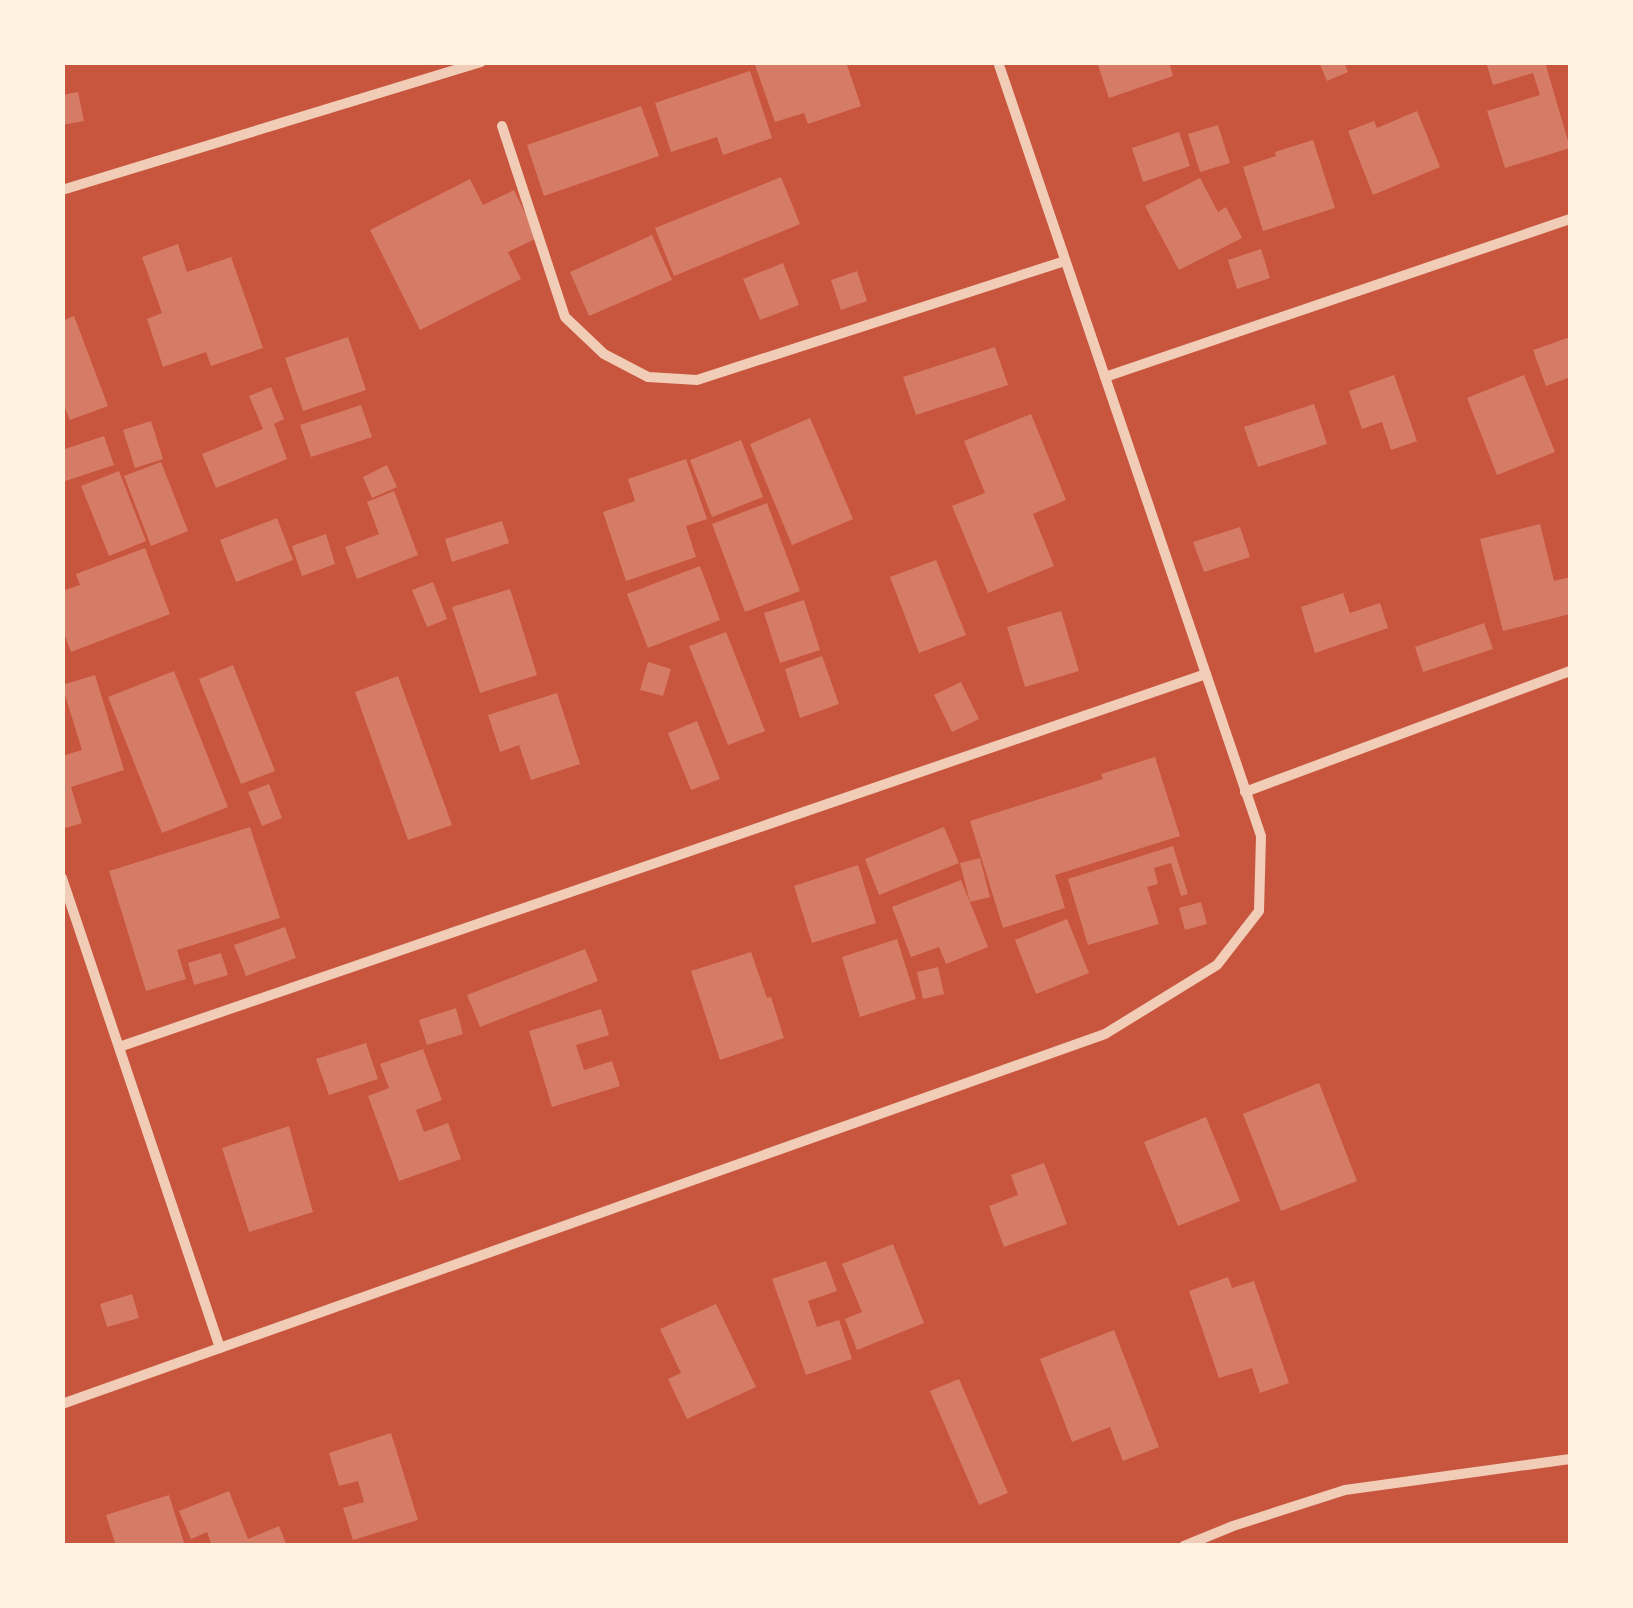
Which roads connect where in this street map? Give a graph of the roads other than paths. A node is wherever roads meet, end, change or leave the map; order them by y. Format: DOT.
graph roads {
  1 [pos="482,62"];
  2 [pos="998,62"];
  3 [pos="502,126"];
  4 [pos="62,190"];
  5 [pos="1570,219"];
  6 [pos="1065,261"];
  7 [pos="1105,377"];
  8 [pos="1570,671"];
  9 [pos="1206,674"];
  10 [pos="1246,792"];
  11 [pos="62,878"];
  12 [pos="119,1047"];
  13 [pos="220,1348"];
  14 [pos="62,1404"];
  15 [pos="1570,1459"];
  16 [pos="1184,1546"];
  1 -- 4 [label="street"];
  2 -- 6 [label="street"];
  3 -- 6 [label="street"];
  5 -- 7 [label="street"];
  6 -- 7 [label="street"];
  7 -- 9 [label="street"];
  8 -- 10 [label="street"];
  9 -- 10 [label="street"];
  9 -- 12 [label="street"];
  10 -- 13 [label="street"];
  11 -- 12 [label="street"];
  12 -- 13 [label="street"];
  13 -- 14 [label="street"];
  15 -- 16 [label="street"];
}
